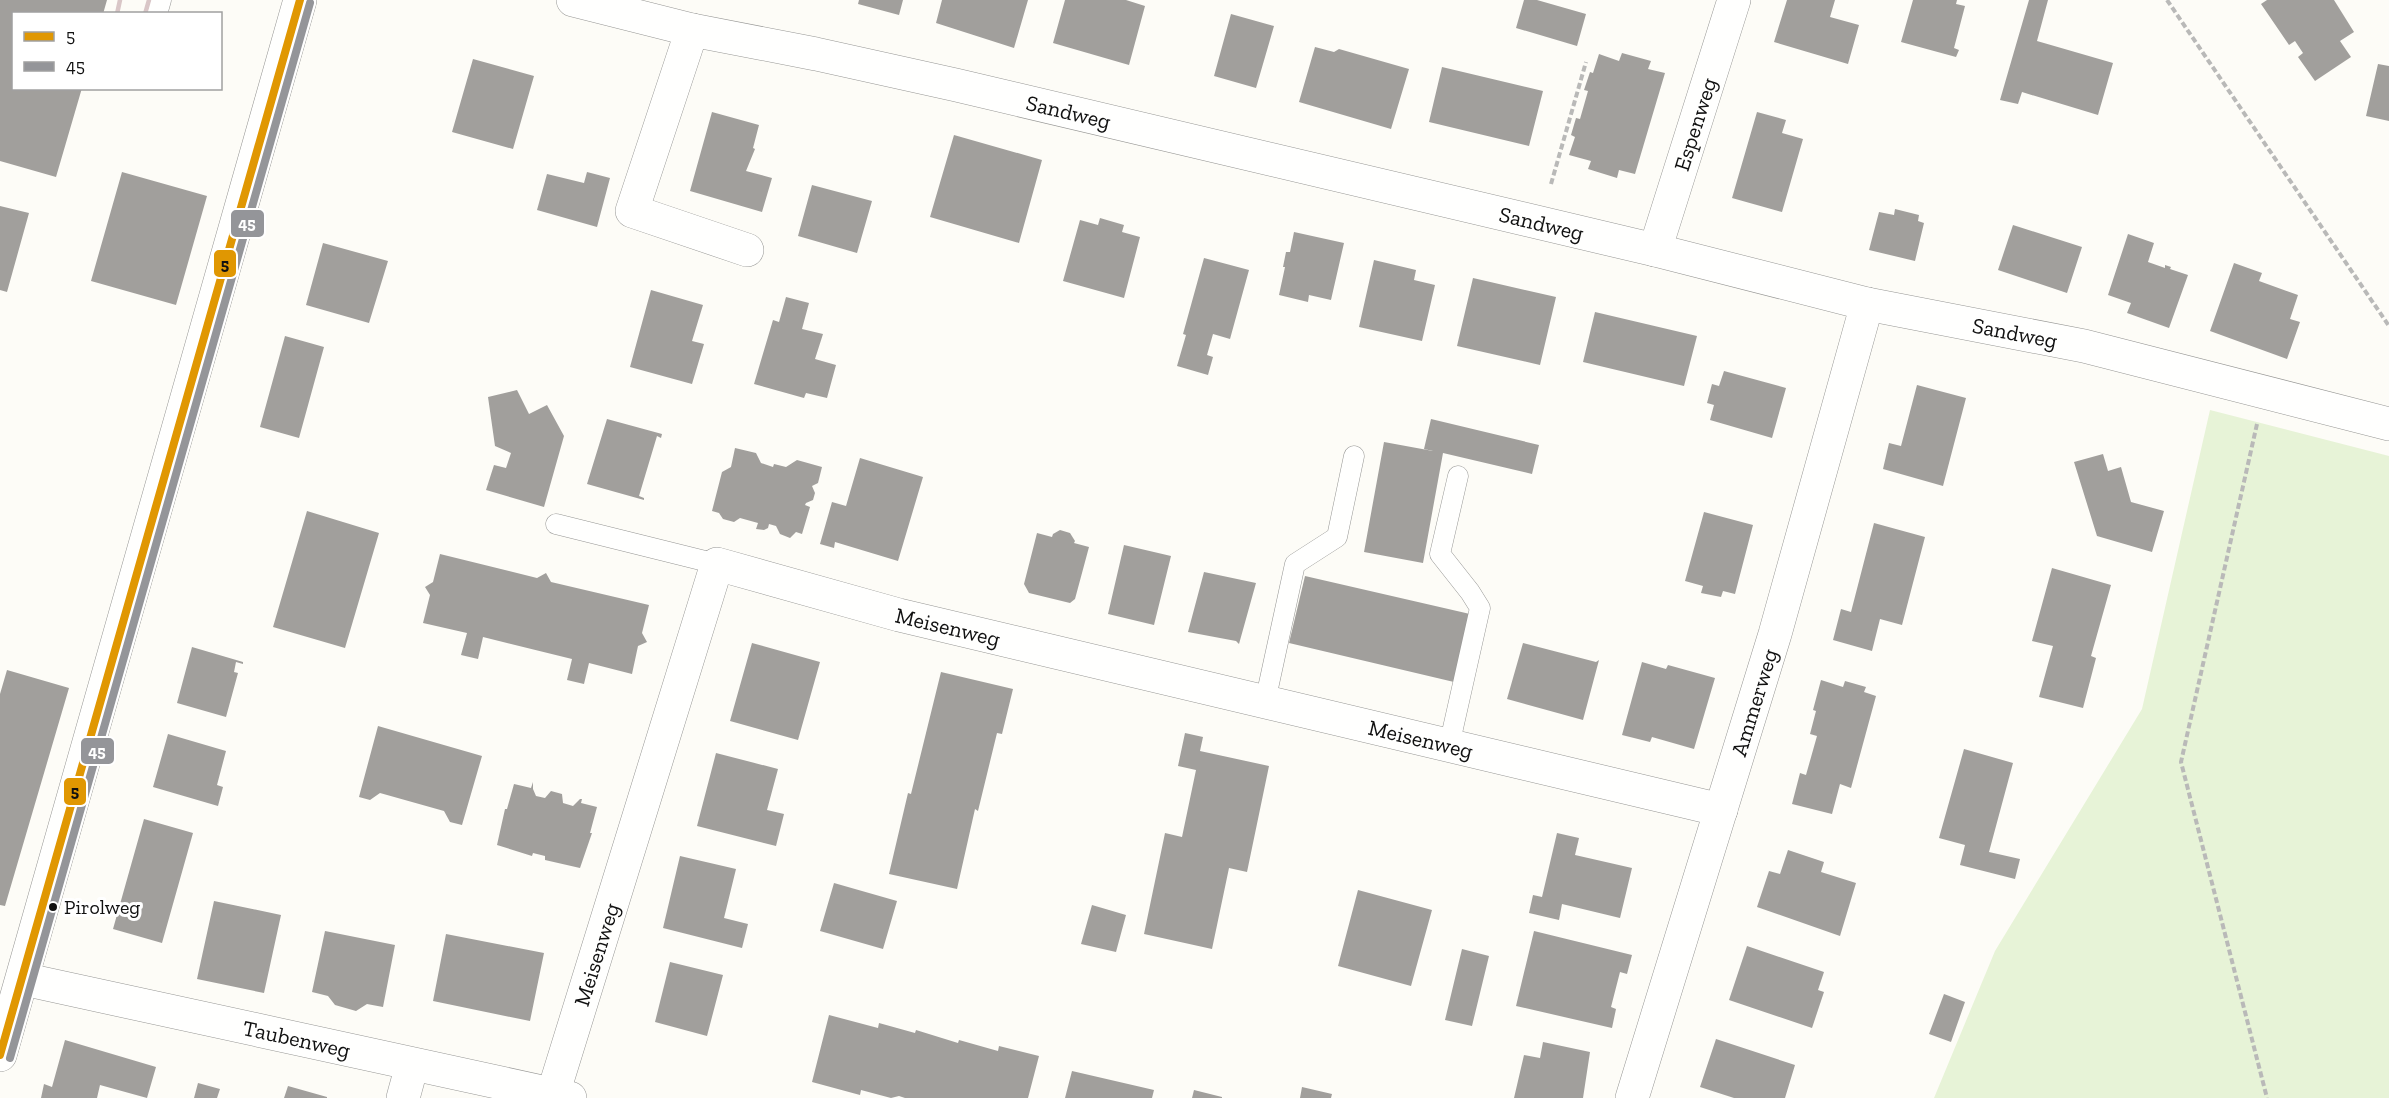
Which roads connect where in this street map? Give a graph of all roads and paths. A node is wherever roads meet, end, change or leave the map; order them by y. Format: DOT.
graph roads {
  1 [pos="300,0"];
  2 [pos="573,0"];
  3 [pos="1734,0"];
  4 [pos="2168,0"];
  5 [pos="692,30"];
  6 [pos="1586,62"];
  7 [pos="1551,184"];
  8 [pos="747,250"];
  9 [pos="1655,250"];
  10 [pos="1867,304"];
  11 [pos="2389,326"];
  12 [pos="2265,392"];
  13 [pos="2389,424"];
  14 [pos="1354,456"];
  15 [pos="1458,476"];
  16 [pos="556,524"];
  17 [pos="717,564"];
  18 [pos="1265,702"];
  19 [pos="1449,746"];
  20 [pos="1721,810"];
  21 [pos="23,979"];
  22 [pos="0,1055"];
  23 [pos="412,1065"];
  24 [pos="561,1096"];
  25 [pos="403,1098"];
  26 [pos="1632,1098"];
  27 [pos="2267,1098"];
  1 -- 21 [label="street"];
  2 -- 5 [label="street, Sandweg"];
  3 -- 9 [label="street, Espenweg"];
  4 -- 11 [label="path"];
  5 -- 8 [label="street"];
  5 -- 9 [label="street, Sandweg"];
  6 -- 7 [label="path"];
  9 -- 10 [label="street, Sandweg"];
  10 -- 12 [label="street, Sandweg"];
  10 -- 20 [label="street, Ammerweg"];
  12 -- 13 [label="street, Sandweg"];
  12 -- 27 [label="path"];
  14 -- 18 [label="lane"];
  15 -- 19 [label="lane"];
  16 -- 17 [label="lane"];
  17 -- 18 [label="street, Meisenweg"];
  17 -- 24 [label="street, Meisenweg"];
  18 -- 19 [label="street, Meisenweg"];
  19 -- 20 [label="street, Meisenweg"];
  20 -- 26 [label="street, Ammerweg"];
  21 -- 22 [label="street"];
  21 -- 23 [label="street, Taubenweg"];
  23 -- 24 [label="street, Taubenweg"];
  23 -- 25 [label="street"];
}
